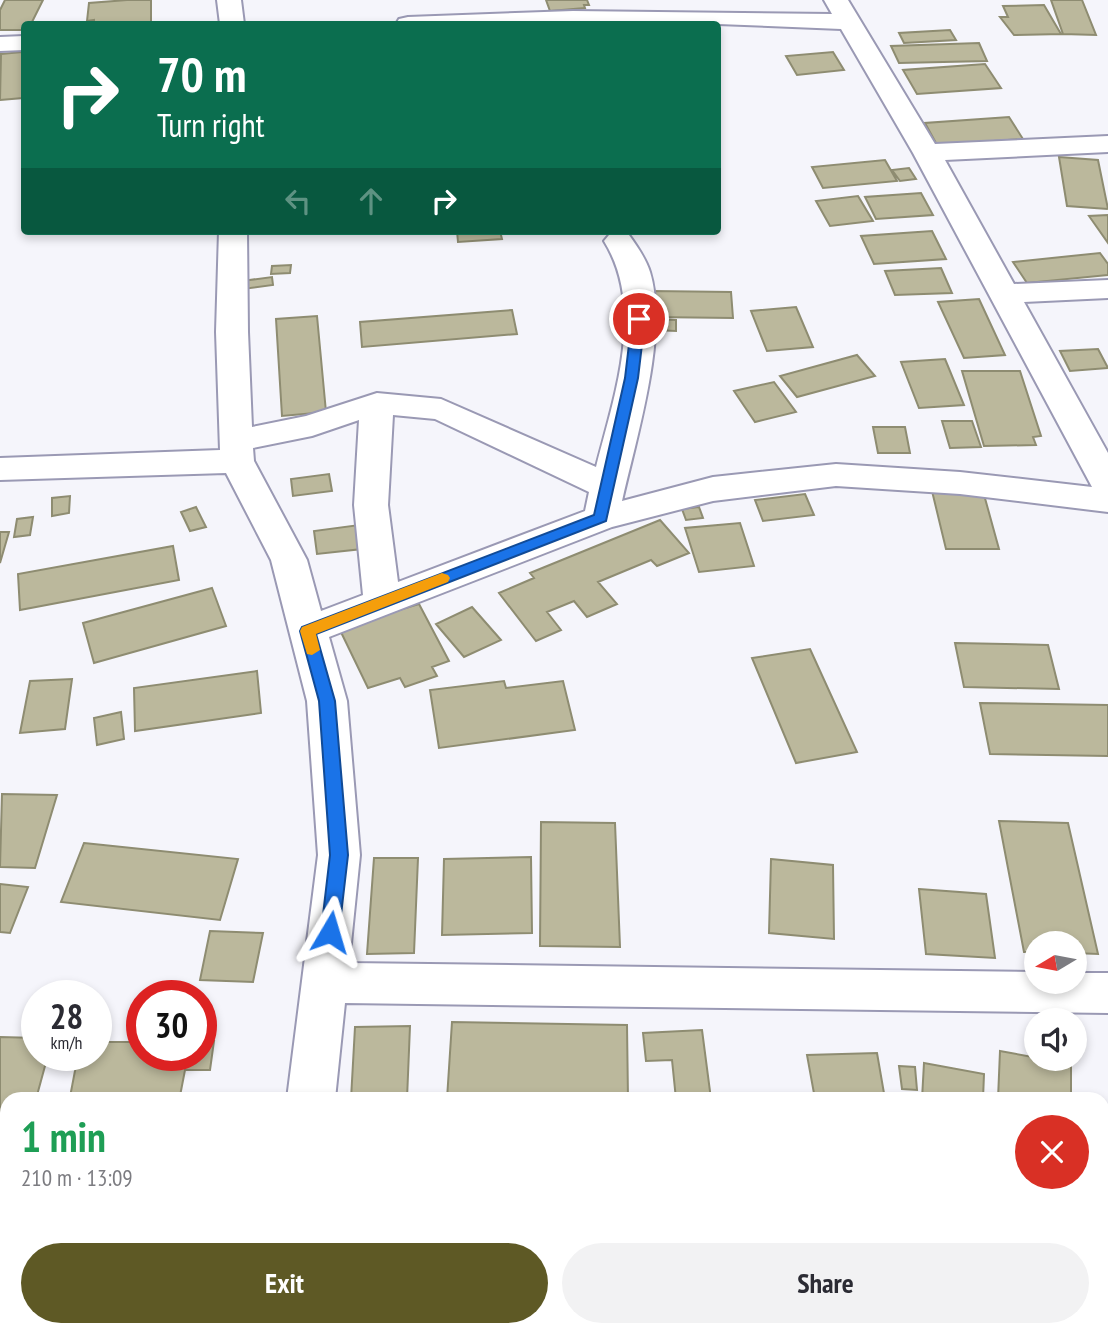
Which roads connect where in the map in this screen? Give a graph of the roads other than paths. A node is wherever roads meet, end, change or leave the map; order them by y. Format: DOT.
graph roads {
  1 [pos="229,0"];
  2 [pos="835,0"];
  3 [pos="232,21"];
  4 [pos="458,21"];
  5 [pos="849,22"];
  6 [pos="21,43"];
  7 [pos="0,44"];
  8 [pos="1108,144"];
  9 [pos="927,153"];
  10 [pos="233,235"];
  11 [pos="619,241"];
  12 [pos="1108,289"];
  13 [pos="1004,294"];
  14 [pos="377,403"];
  15 [pos="236,451"];
  16 [pos="0,469"];
  17 [pos="1108,484"];
  18 [pos="1108,500"];
  19 [pos="604,502"];
  20 [pos="382,602"];
  21 [pos="307,631"];
  22 [pos="324,983"];
  23 [pos="1108,993"];
  24 [pos="312,1092"];
  1 -- 3 [label="street"];
  2 -- 5 [label="street"];
  4 -- 5 [label="street"];
  5 -- 9 [label="street"];
  6 -- 7 [label="street"];
  8 -- 9 [label="street"];
  9 -- 13 [label="street"];
  10 -- 15 [label="street"];
  11 -- 19 [label="street"];
  12 -- 13 [label="street"];
  13 -- 17 [label="street"];
  14 -- 15 [label="street"];
  14 -- 19 [label="street"];
  14 -- 20 [label="street"];
  15 -- 16 [label="street"];
  15 -- 21 [label="street"];
  18 -- 19 [label="street"];
  19 -- 20 [label="street"];
  20 -- 21 [label="street"];
  21 -- 22 [label="street"];
  22 -- 23 [label="street"];
  22 -- 24 [label="street"];
}
